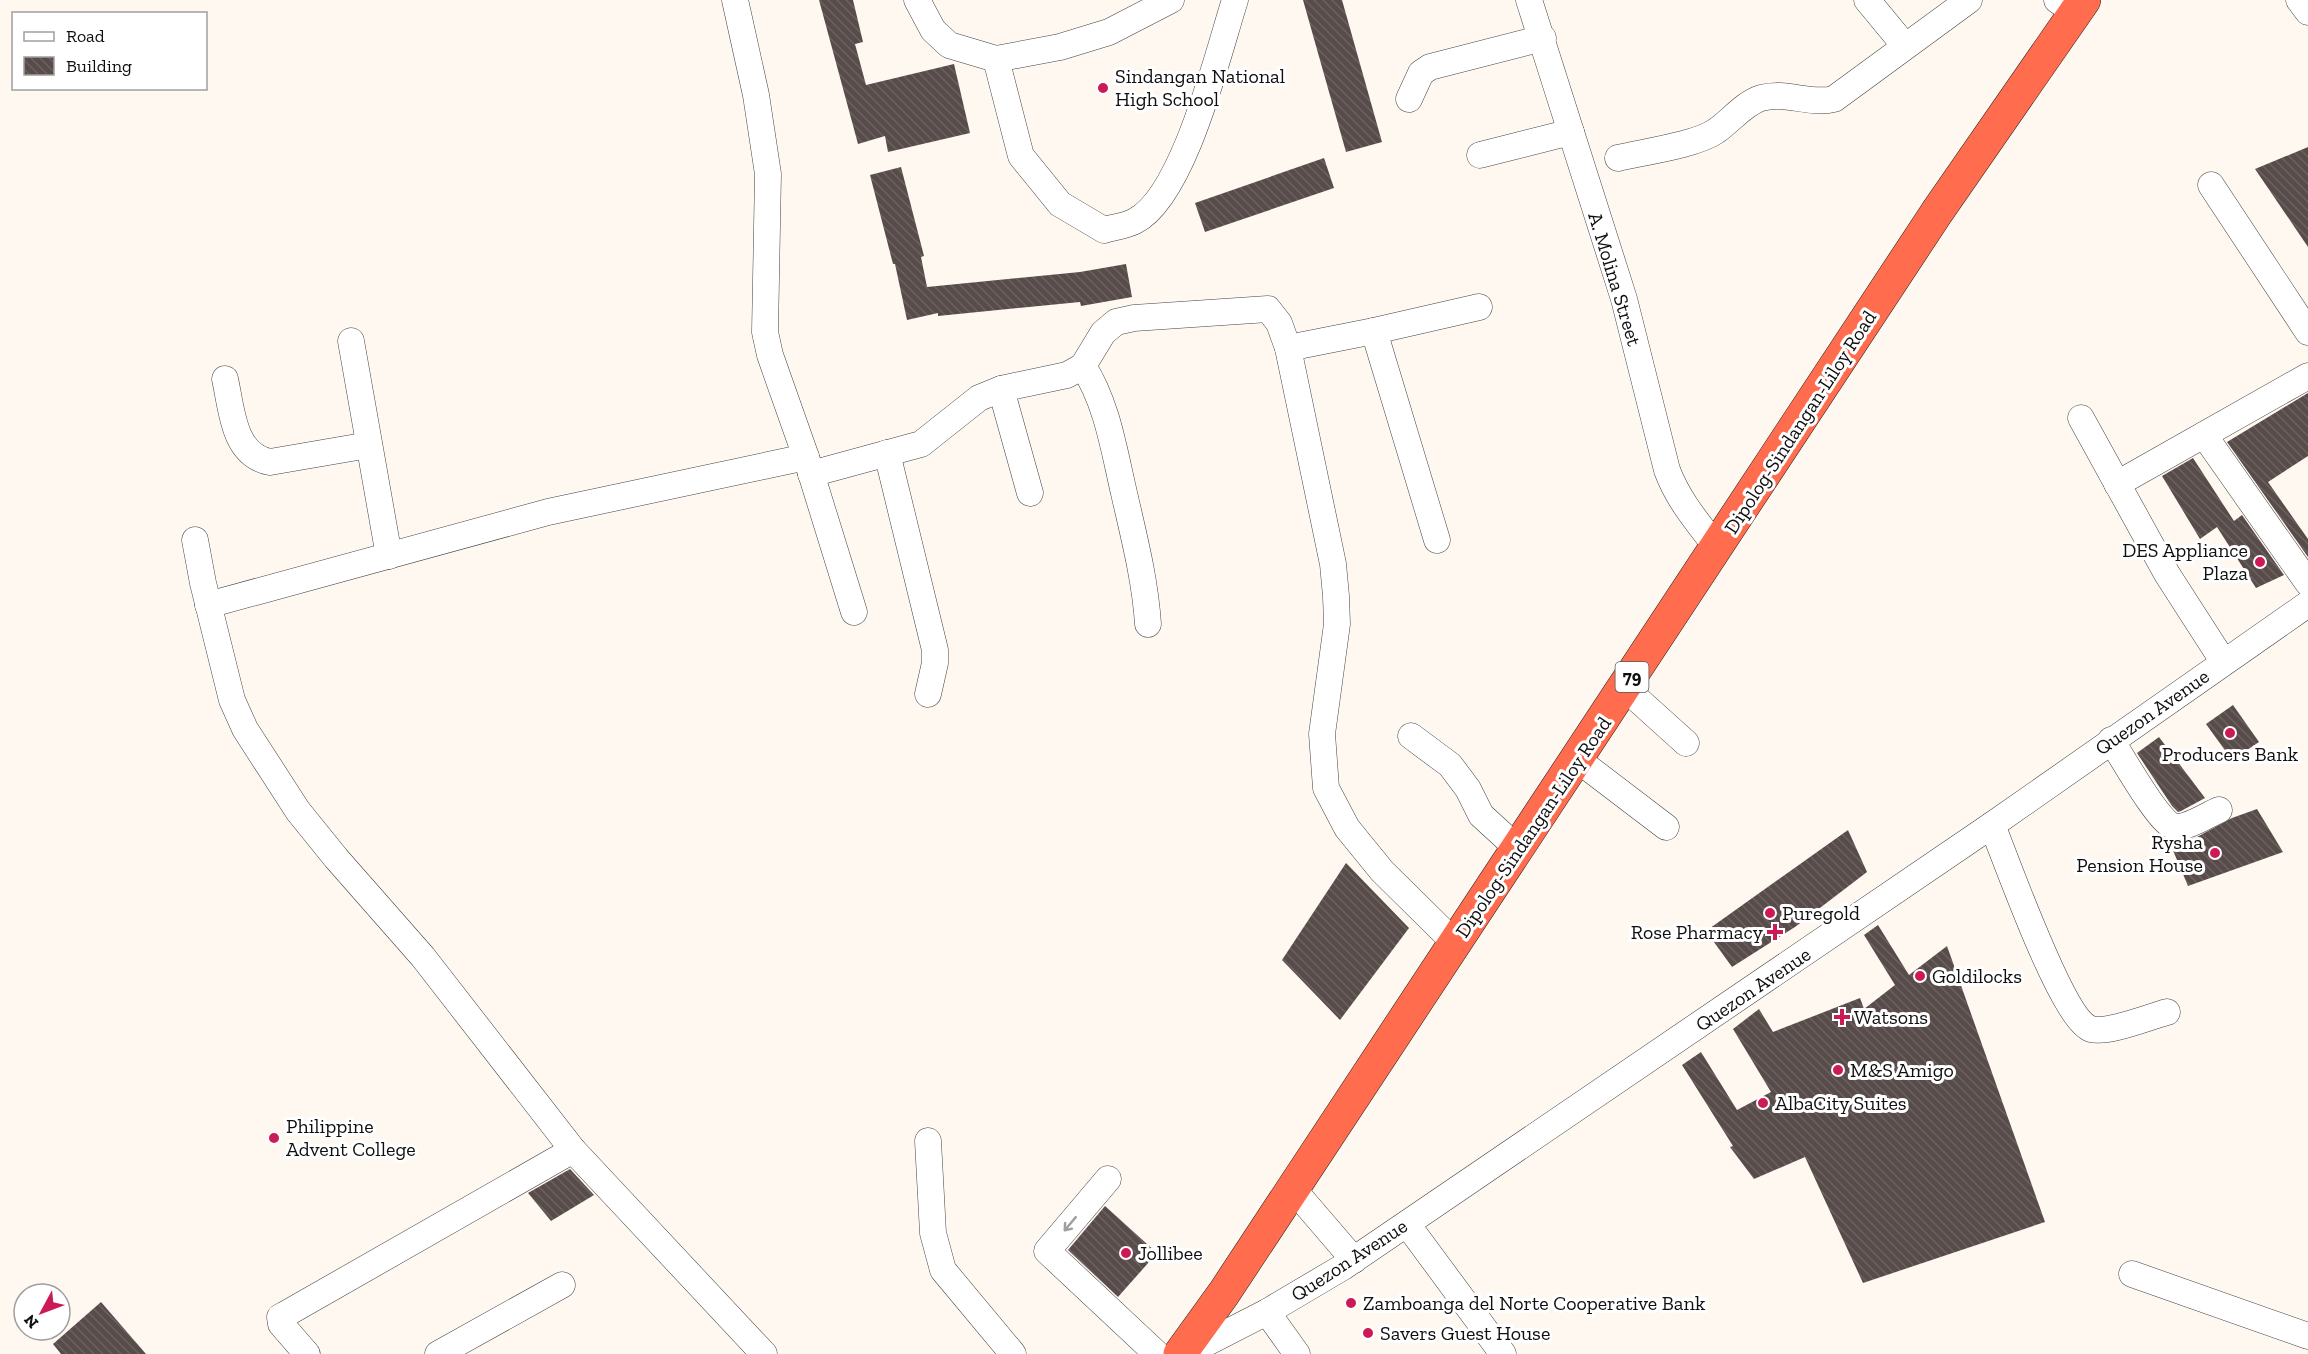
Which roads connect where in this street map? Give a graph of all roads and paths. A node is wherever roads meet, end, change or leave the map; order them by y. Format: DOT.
graph roads {
  1 [pos="735,0"];
  2 [pos="917,0"];
  3 [pos="1171,0"];
  4 [pos="1235,0"];
  5 [pos="1529,0"];
  6 [pos="1867,0"];
  7 [pos="1969,0"];
  8 [pos="2299,0"];
  9 [pos="2072,4"];
  10 [pos="2308,12"];
  11 [pos="1543,38"];
  12 [pos="1905,46"];
  13 [pos="996,59"];
  14 [pos="1409,99"];
  15 [pos="1571,132"];
  16 [pos="1480,155"];
  17 [pos="1618,158"];
  18 [pos="2211,185"];
  19 [pos="1479,307"];
  20 [pos="1374,331"];
  21 [pos="2308,333"];
  22 [pos="351,341"];
  23 [pos="1288,348"];
  24 [pos="1083,366"];
  25 [pos="2308,376"];
  26 [pos="225,379"];
  27 [pos="1001,389"];
  28 [pos="2081,418"];
  29 [pos="2204,435"];
  30 [pos="369,445"];
  31 [pos="887,453"];
  32 [pos="808,465"];
  33 [pos="2117,484"];
  34 [pos="1030,493"];
  35 [pos="195,540"];
  36 [pos="1437,540"];
  37 [pos="1718,549"];
  38 [pos="389,556"];
  39 [pos="2308,583"];
  40 [pos="2308,604"];
  41 [pos="208,605"];
  42 [pos="854,612"];
  43 [pos="1148,624"];
  44 [pos="2223,661"];
  45 [pos="1625,688"];
  46 [pos="928,694"];
  47 [pos="1411,736"];
  48 [pos="2111,740"];
  49 [pos="1686,743"];
  50 [pos="1578,759"];
  51 [pos="2219,810"];
  52 [pos="1992,825"];
  53 [pos="1666,827"];
  54 [pos="1518,849"];
  55 [pos="1455,943"];
  56 [pos="2166,1012"];
  57 [pos="928,1141"];
  58 [pos="573,1150"];
  59 [pos="1108,1179"];
  60 [pos="1293,1189"];
  61 [pos="1407,1224"];
  62 [pos="1354,1260"];
  63 [pos="2132,1274"];
  64 [pos="562,1285"];
  65 [pos="1267,1312"];
  66 [pos="2308,1336"];
  67 [pos="307,1354"];
  68 [pos="438,1354"];
  69 [pos="764,1354"];
  70 [pos="1013,1354"];
  71 [pos="1157,1354"];
  72 [pos="1180,1354"];
  73 [pos="1185,1354"];
  74 [pos="1297,1354"];
  75 [pos="1503,1354"];
  1 -- 32 [label="street"];
  2 -- 13 [label="street"];
  3 -- 13 [label="street"];
  4 -- 13 [label="street"];
  5 -- 11 [label="street, A. Molina Street"];
  6 -- 12 [label="street"];
  7 -- 12 [label="street"];
  8 -- 10 [label="street"];
  9 -- 37 [label="highway, Dipolog-Sindangan-Liloy Road / 79"];
  11 -- 14 [label="street"];
  11 -- 15 [label="street, A. Molina Street"];
  12 -- 17 [label="street"];
  15 -- 16 [label="street"];
  15 -- 37 [label="street, A. Molina Street"];
  18 -- 21 [label="street"];
  19 -- 20 [label="street"];
  20 -- 23 [label="street"];
  20 -- 36 [label="street"];
  22 -- 30 [label="street"];
  23 -- 24 [label="street"];
  23 -- 55 [label="street"];
  24 -- 27 [label="street"];
  24 -- 43 [label="street"];
  25 -- 29 [label="street"];
  26 -- 30 [label="street"];
  27 -- 31 [label="street"];
  27 -- 34 [label="street"];
  28 -- 33 [label="street"];
  29 -- 33 [label="street"];
  29 -- 39 [label="street"];
  30 -- 38 [label="street"];
  31 -- 32 [label="street"];
  31 -- 46 [label="street"];
  32 -- 38 [label="street"];
  32 -- 42 [label="street"];
  33 -- 44 [label="street"];
  35 -- 41 [label="street"];
  37 -- 45 [label="highway, Dipolog-Sindangan-Liloy Road / 79"];
  38 -- 41 [label="street"];
  40 -- 44 [label="street, Quezon Avenue"];
  41 -- 58 [label="street"];
  44 -- 48 [label="street, Quezon Avenue"];
  45 -- 49 [label="street"];
  45 -- 50 [label="highway, Dipolog-Sindangan-Liloy Road / 79"];
  47 -- 54 [label="street"];
  48 -- 51 [label="street"];
  48 -- 52 [label="street, Quezon Avenue"];
  50 -- 53 [label="street"];
  50 -- 54 [label="highway, Dipolog-Sindangan-Liloy Road / 79"];
  52 -- 56 [label="street"];
  52 -- 61 [label="street, Quezon Avenue"];
  54 -- 55 [label="highway, Dipolog-Sindangan-Liloy Road / 79"];
  55 -- 60 [label="highway, Dipolog-Sindangan-Liloy Road / 79"];
  57 -- 70 [label="street"];
  58 -- 67 [label="street"];
  58 -- 69 [label="street"];
  59 -- 71 [label="street, one-way"];
  60 -- 62 [label="street"];
  60 -- 72 [label="highway, Dipolog-Sindangan-Liloy Road / 79"];
  61 -- 62 [label="street, Quezon Avenue"];
  61 -- 75 [label="street"];
  62 -- 65 [label="street, Quezon Avenue"];
  63 -- 66 [label="street"];
  64 -- 68 [label="street"];
  65 -- 73 [label="street, Quezon Avenue"];
  65 -- 74 [label="street"];
}
